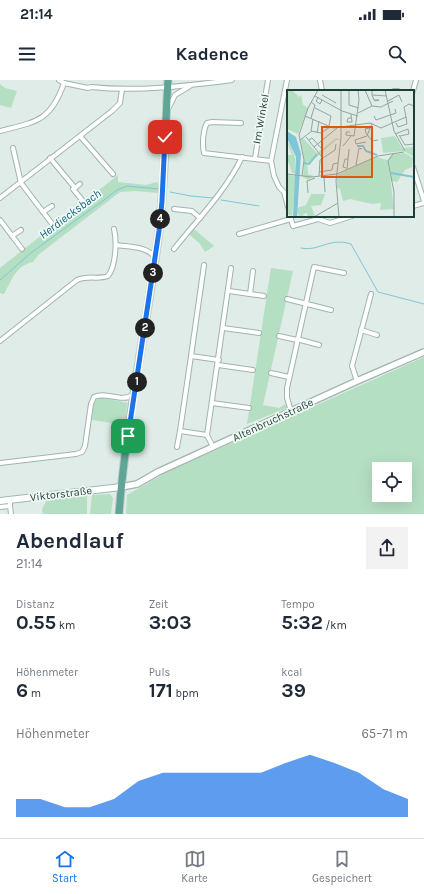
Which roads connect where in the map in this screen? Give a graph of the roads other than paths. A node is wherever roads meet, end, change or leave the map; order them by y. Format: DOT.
graph roads {
  1 [pos="59,80"];
  2 [pos="232,80"];
  3 [pos="268,80"];
  4 [pos="287,80"];
  5 [pos="320,80"];
  6 [pos="416,80"];
  7 [pos="64,83"];
  8 [pos="168,83"];
  9 [pos="192,85"];
  10 [pos="122,89"];
  11 [pos="322,90"];
  12 [pos="413,90"];
  13 [pos="167,113"];
  14 [pos="241,123"];
  15 [pos="0,131"];
  16 [pos="80,136"];
  17 [pos="13,148"];
  18 [pos="242,157"];
  19 [pos="50,158"];
  20 [pos="254,158"];
  21 [pos="271,161"];
  22 [pos="414,170"];
  23 [pos="113,174"];
  24 [pos="21,183"];
  25 [pos="80,184"];
  26 [pos="75,188"];
  27 [pos="286,192"];
  28 [pos="0,198"];
  29 [pos="83,201"];
  30 [pos="424,202"];
  31 [pos="52,206"];
  32 [pos="414,206"];
  33 [pos="174,209"];
  34 [pos="43,212"];
  35 [pos="290,217"];
  36 [pos="328,217"];
  37 [pos="349,217"];
  38 [pos="200,218"];
  39 [pos="0,220"];
  40 [pos="330,223"];
  41 [pos="53,225"];
  42 [pos="114,229"];
  43 [pos="21,230"];
  44 [pos="239,234"];
  45 [pos="12,236"];
  46 [pos="158,240"];
  47 [pos="116,245"];
  48 [pos="22,249"];
  49 [pos="144,249"];
  50 [pos="174,249"];
  51 [pos="155,258"];
  52 [pos="204,265"];
  53 [pos="231,268"];
  54 [pos="253,272"];
  55 [pos="344,273"];
  56 [pos="229,291"];
  57 [pos="250,294"];
  58 [pos="371,294"];
  59 [pos="264,296"];
  60 [pos="287,299"];
  61 [pos="304,304"];
  62 [pos="331,310"];
  63 [pos="223,328"];
  64 [pos="361,330"];
  65 [pos="259,333"];
  66 [pos="377,335"];
  67 [pos="279,336"];
  68 [pos="297,340"];
  69 [pos="0,341"];
  70 [pos="320,345"];
  71 [pos="424,352"];
  72 [pos="191,356"];
  73 [pos="219,360"];
  74 [pos="218,366"];
  75 [pos="254,370"];
  76 [pos="271,373"];
  77 [pos="289,377"];
  78 [pos="357,381"];
  79 [pos="135,393"];
  80 [pos="122,398"];
  81 [pos="212,403"];
  82 [pos="133,406"];
  83 [pos="249,408"];
  84 [pos="291,411"];
  85 [pos="180,431"];
  86 [pos="207,435"];
  87 [pos="177,447"];
  88 [pos="214,447"];
  89 [pos="0,463"];
  90 [pos="122,487"];
  91 [pos="0,501"];
  92 [pos="10,503"];
  93 [pos="0,508"];
  94 [pos="11,514"];
  95 [pos="119,514"];
  1 -- 7 [label="street"];
  2 -- 9 [label="street"];
  3 -- 20 [label="street, Im Winkel"];
  4 -- 21 [label="street"];
  5 -- 11 [label="street"];
  6 -- 12 [label="street"];
  7 -- 10 [label="street"];
  7 -- 15 [label="street"];
  8 -- 9 [label="street"];
  8 -- 10 [label="street"];
  8 -- 13 [label="main road"];
  9 -- 13 [label="street"];
  10 -- 16 [label="street"];
  13 -- 46 [label="main road"];
  14 -- 18 [label="street"];
  16 -- 19 [label="street"];
  16 -- 23 [label="street"];
  17 -- 24 [label="street"];
  18 -- 20 [label="street"];
  18 -- 38 [label="street"];
  19 -- 24 [label="street"];
  19 -- 26 [label="street"];
  20 -- 21 [label="street"];
  21 -- 27 [label="street"];
  22 -- 30 [label="street"];
  24 -- 28 [label="street"];
  24 -- 34 [label="street"];
  25 -- 26 [label="street"];
  26 -- 29 [label="street"];
  30 -- 32 [label="street"];
  31 -- 34 [label="street"];
  33 -- 38 [label="street"];
  34 -- 41 [label="street"];
  35 -- 40 [label="street"];
  35 -- 44 [label="street"];
  36 -- 40 [label="street"];
  37 -- 40 [label="street"];
  38 -- 50 [label="street"];
  39 -- 45 [label="street"];
  42 -- 47 [label="street"];
  43 -- 45 [label="street"];
  45 -- 48 [label="street"];
  46 -- 49 [label="street"];
  46 -- 51 [label="main road"];
  47 -- 49 [label="street"];
  47 -- 69 [label="street"];
  49 -- 51 [label="street"];
  51 -- 79 [label="main road"];
  52 -- 72 [label="street"];
  53 -- 56 [label="street"];
  54 -- 57 [label="street"];
  55 -- 61 [label="street"];
  56 -- 57 [label="street"];
  56 -- 63 [label="street"];
  57 -- 59 [label="street"];
  58 -- 64 [label="street"];
  60 -- 61 [label="street"];
  61 -- 62 [label="street"];
  61 -- 68 [label="street"];
  63 -- 65 [label="street"];
  63 -- 73 [label="street"];
  64 -- 66 [label="street"];
  64 -- 78 [label="street"];
  67 -- 68 [label="street"];
  68 -- 70 [label="street"];
  68 -- 77 [label="street"];
  71 -- 78 [label="street, Altenbruchstraße"];
  72 -- 73 [label="street"];
  72 -- 85 [label="street"];
  73 -- 74 [label="street"];
  74 -- 75 [label="street"];
  74 -- 81 [label="street"];
  76 -- 77 [label="street"];
  77 -- 84 [label="street"];
  78 -- 84 [label="street, Altenbruchstraße"];
  79 -- 80 [label="street"];
  79 -- 82 [label="main road"];
  80 -- 82 [label="street"];
  80 -- 89 [label="street"];
  81 -- 83 [label="street"];
  81 -- 86 [label="street"];
  82 -- 90 [label="main road"];
  84 -- 88 [label="street, Altenbruchstraße"];
  85 -- 86 [label="street"];
  85 -- 87 [label="street"];
  86 -- 88 [label="street"];
  88 -- 90 [label="street, Altenbruchstraße"];
  90 -- 92 [label="main road, Viktorstraße"];
  90 -- 95 [label="main road"];
  91 -- 92 [label="main road, Viktorstraße"];
  92 -- 93 [label="street"];
  92 -- 94 [label="street"];
}
